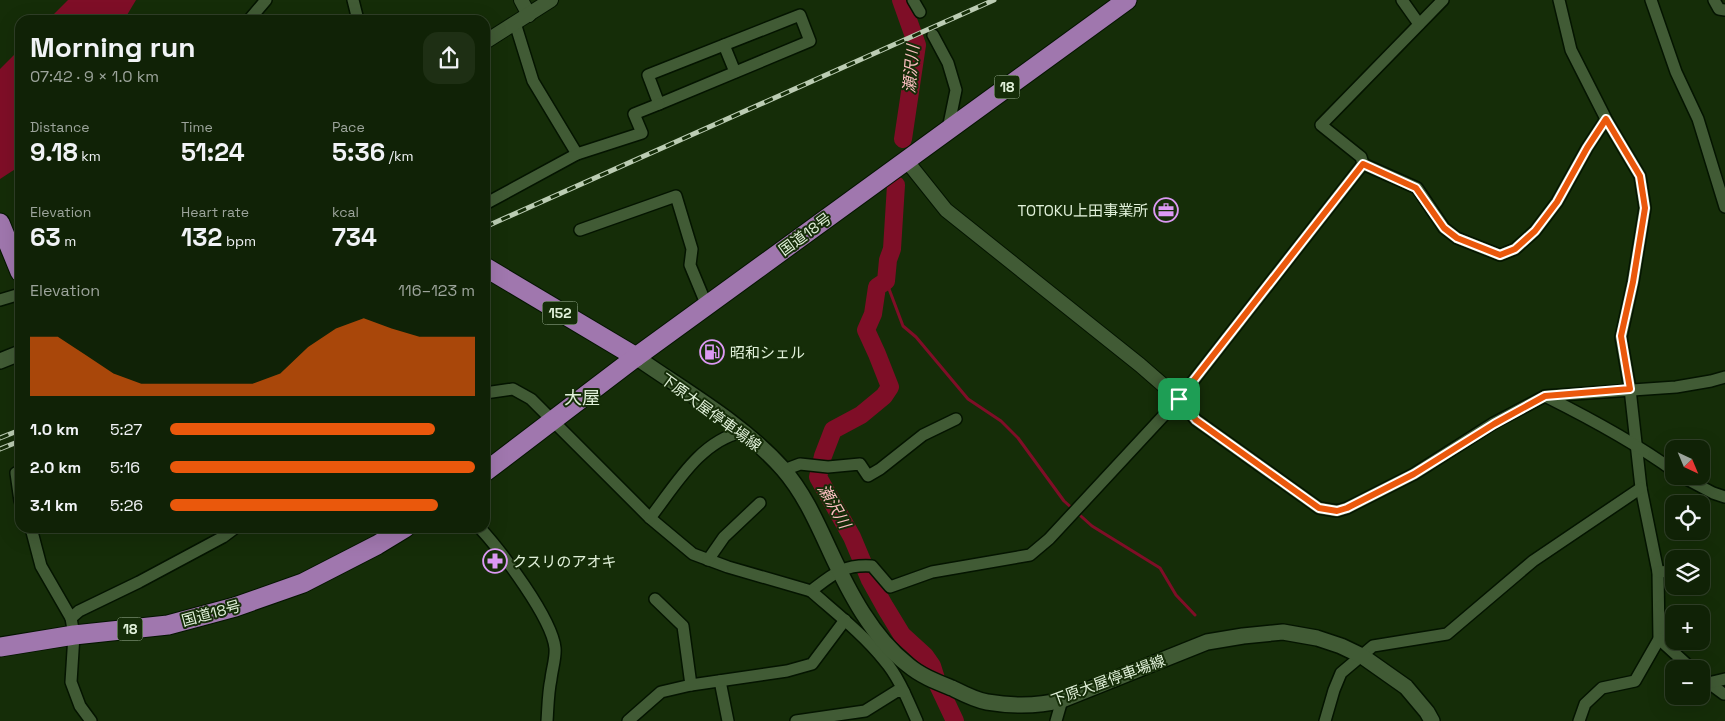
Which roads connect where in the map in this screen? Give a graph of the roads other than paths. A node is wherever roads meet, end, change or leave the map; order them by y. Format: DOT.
graph roads {
  1 [pos="266,0"];
  2 [pos="353,0"];
  3 [pos="521,0"];
  4 [pos="551,0"];
  5 [pos="913,0"];
  6 [pos="1127,0"];
  7 [pos="1402,0"];
  8 [pos="1443,0"];
  9 [pos="1559,0"];
  10 [pos="1650,0"];
  11 [pos="1714,0"];
  12 [pos="1725,10"];
  13 [pos="920,12"];
  14 [pos="253,15"];
  15 [pos="357,15"];
  16 [pos="529,15"];
  17 [pos="515,23"];
  18 [pos="1419,24"];
  19 [pos="933,35"];
  20 [pos="490,39"];
  21 [pos="724,45"];
  22 [pos="736,72"];
  23 [pos="658,104"];
  24 [pos="1606,119"];
  25 [pos="948,130"];
  26 [pos="577,154"];
  27 [pos="906,160"];
  28 [pos="1363,164"];
  29 [pos="490,201"];
  30 [pos="1725,207"];
  31 [pos="0,223"];
  32 [pos="580,230"];
  33 [pos="15,260"];
  34 [pos="490,270"];
  35 [pos="15,296"];
  36 [pos="0,300"];
  37 [pos="707,306"];
  38 [pos="15,355"];
  39 [pos="636,357"];
  40 [pos="0,361"];
  41 [pos="1725,377"];
  42 [pos="1630,389"];
  43 [pos="490,392"];
  44 [pos="1545,396"];
  45 [pos="1179,399"];
  46 [pos="956,419"];
  47 [pos="552,422"];
  48 [pos="742,432"];
  49 [pos="1636,445"];
  50 [pos="1665,465"];
  51 [pos="490,468"];
  52 [pos="784,470"];
  53 [pos="1697,485"];
  54 [pos="1641,488"];
  55 [pos="1725,497"];
  56 [pos="760,503"];
  57 [pos="650,518"];
  58 [pos="32,533"];
  59 [pos="228,533"];
  60 [pos="397,533"];
  61 [pos="484,533"];
  62 [pos="708,560"];
  63 [pos="839,570"];
  64 [pos="1658,572"];
  65 [pos="1665,572"];
  66 [pos="811,591"];
  67 [pos="655,600"];
  68 [pos="845,620"];
  69 [pos="73,627"];
  70 [pos="1659,639"];
  71 [pos="0,647"];
  72 [pos="1362,656"];
  73 [pos="1682,660"];
  74 [pos="1725,679"];
  75 [pos="1710,680"];
  76 [pos="720,681"];
  77 [pos="1710,684"];
  78 [pos="692,686"];
  79 [pos="904,692"];
  80 [pos="1724,694"];
  81 [pos="1062,700"];
  82 [pos="1581,720"];
  83 [pos="91,721"];
  84 [pos="547,721"];
  85 [pos="628,721"];
  86 [pos="728,721"];
  87 [pos="796,721"];
  88 [pos="917,721"];
  89 [pos="1056,721"];
  90 [pos="1325,721"];
  91 [pos="1432,721"];
  1 -- 14 [label="street"];
  2 -- 15 [label="street"];
  3 -- 16 [label="street"];
  4 -- 16 [label="street"];
  5 -- 13 [label="street"];
  6 -- 25 [label="highway, 国道18号 / 18"];
  7 -- 18 [label="street"];
  8 -- 18 [label="street"];
  9 -- 24 [label="street"];
  10 -- 30 [label="street"];
  11 -- 12 [label="street"];
  16 -- 17 [label="street"];
  17 -- 20 [label="street"];
  17 -- 26 [label="street"];
  18 -- 28 [label="street"];
  19 -- 25 [label="street"];
  21 -- 22 [label="street"];
  21 -- 22 [label="street"];
  21 -- 23 [label="street"];
  22 -- 23 [label="street"];
  23 -- 26 [label="street"];
  24 -- 28 [label="street"];
  24 -- 42 [label="street"];
  25 -- 27 [label="highway, 国道18号 / 18"];
  26 -- 29 [label="street"];
  27 -- 37 [label="highway, 国道18号 / 18"];
  27 -- 45 [label="street"];
  28 -- 45 [label="street"];
  31 -- 33 [label="highway"];
  32 -- 37 [label="street"];
  34 -- 39 [label="highway, 152"];
  35 -- 36 [label="street"];
  37 -- 39 [label="highway, 国道18号 / 18"];
  38 -- 40 [label="main road"];
  39 -- 47 [label="highway, 国道18号 / 18"];
  39 -- 48 [label="main road, 下原大屋停車場線"];
  41 -- 42 [label="street"];
  42 -- 44 [label="street"];
  42 -- 49 [label="street"];
  43 -- 47 [label="street"];
  44 -- 45 [label="street"];
  44 -- 49 [label="street"];
  45 -- 63 [label="street"];
  46 -- 52 [label="street"];
  47 -- 51 [label="highway, 国道18号 / 18"];
  47 -- 57 [label="street"];
  48 -- 52 [label="main road, 下原大屋停車場線"];
  48 -- 57 [label="street"];
  49 -- 50 [label="street"];
  49 -- 54 [label="street"];
  52 -- 63 [label="main road, 下原大屋停車場線"];
  53 -- 55 [label="street"];
  54 -- 64 [label="street"];
  54 -- 72 [label="street"];
  56 -- 62 [label="street"];
  57 -- 62 [label="street"];
  58 -- 69 [label="street"];
  59 -- 69 [label="street"];
  60 -- 69 [label="highway, 国道18号 / 18"];
  61 -- 84 [label="street"];
  62 -- 66 [label="street"];
  63 -- 66 [label="street"];
  63 -- 81 [label="main road, 下原大屋停車場線"];
  64 -- 65 [label="street"];
  64 -- 70 [label="street"];
  66 -- 68 [label="street"];
  67 -- 78 [label="street"];
  68 -- 76 [label="street"];
  68 -- 79 [label="street"];
  69 -- 71 [label="highway, 国道18号 / 18"];
  69 -- 83 [label="street"];
  70 -- 73 [label="street"];
  70 -- 82 [label="street"];
  72 -- 81 [label="main road, 下原大屋停車場線"];
  72 -- 90 [label="street"];
  72 -- 91 [label="main road, 下原大屋停車場線"];
  74 -- 75 [label="street"];
  76 -- 78 [label="street"];
  76 -- 86 [label="street"];
  77 -- 80 [label="street"];
  78 -- 85 [label="street"];
  79 -- 87 [label="street"];
  79 -- 88 [label="street"];
  81 -- 89 [label="street"];
}
